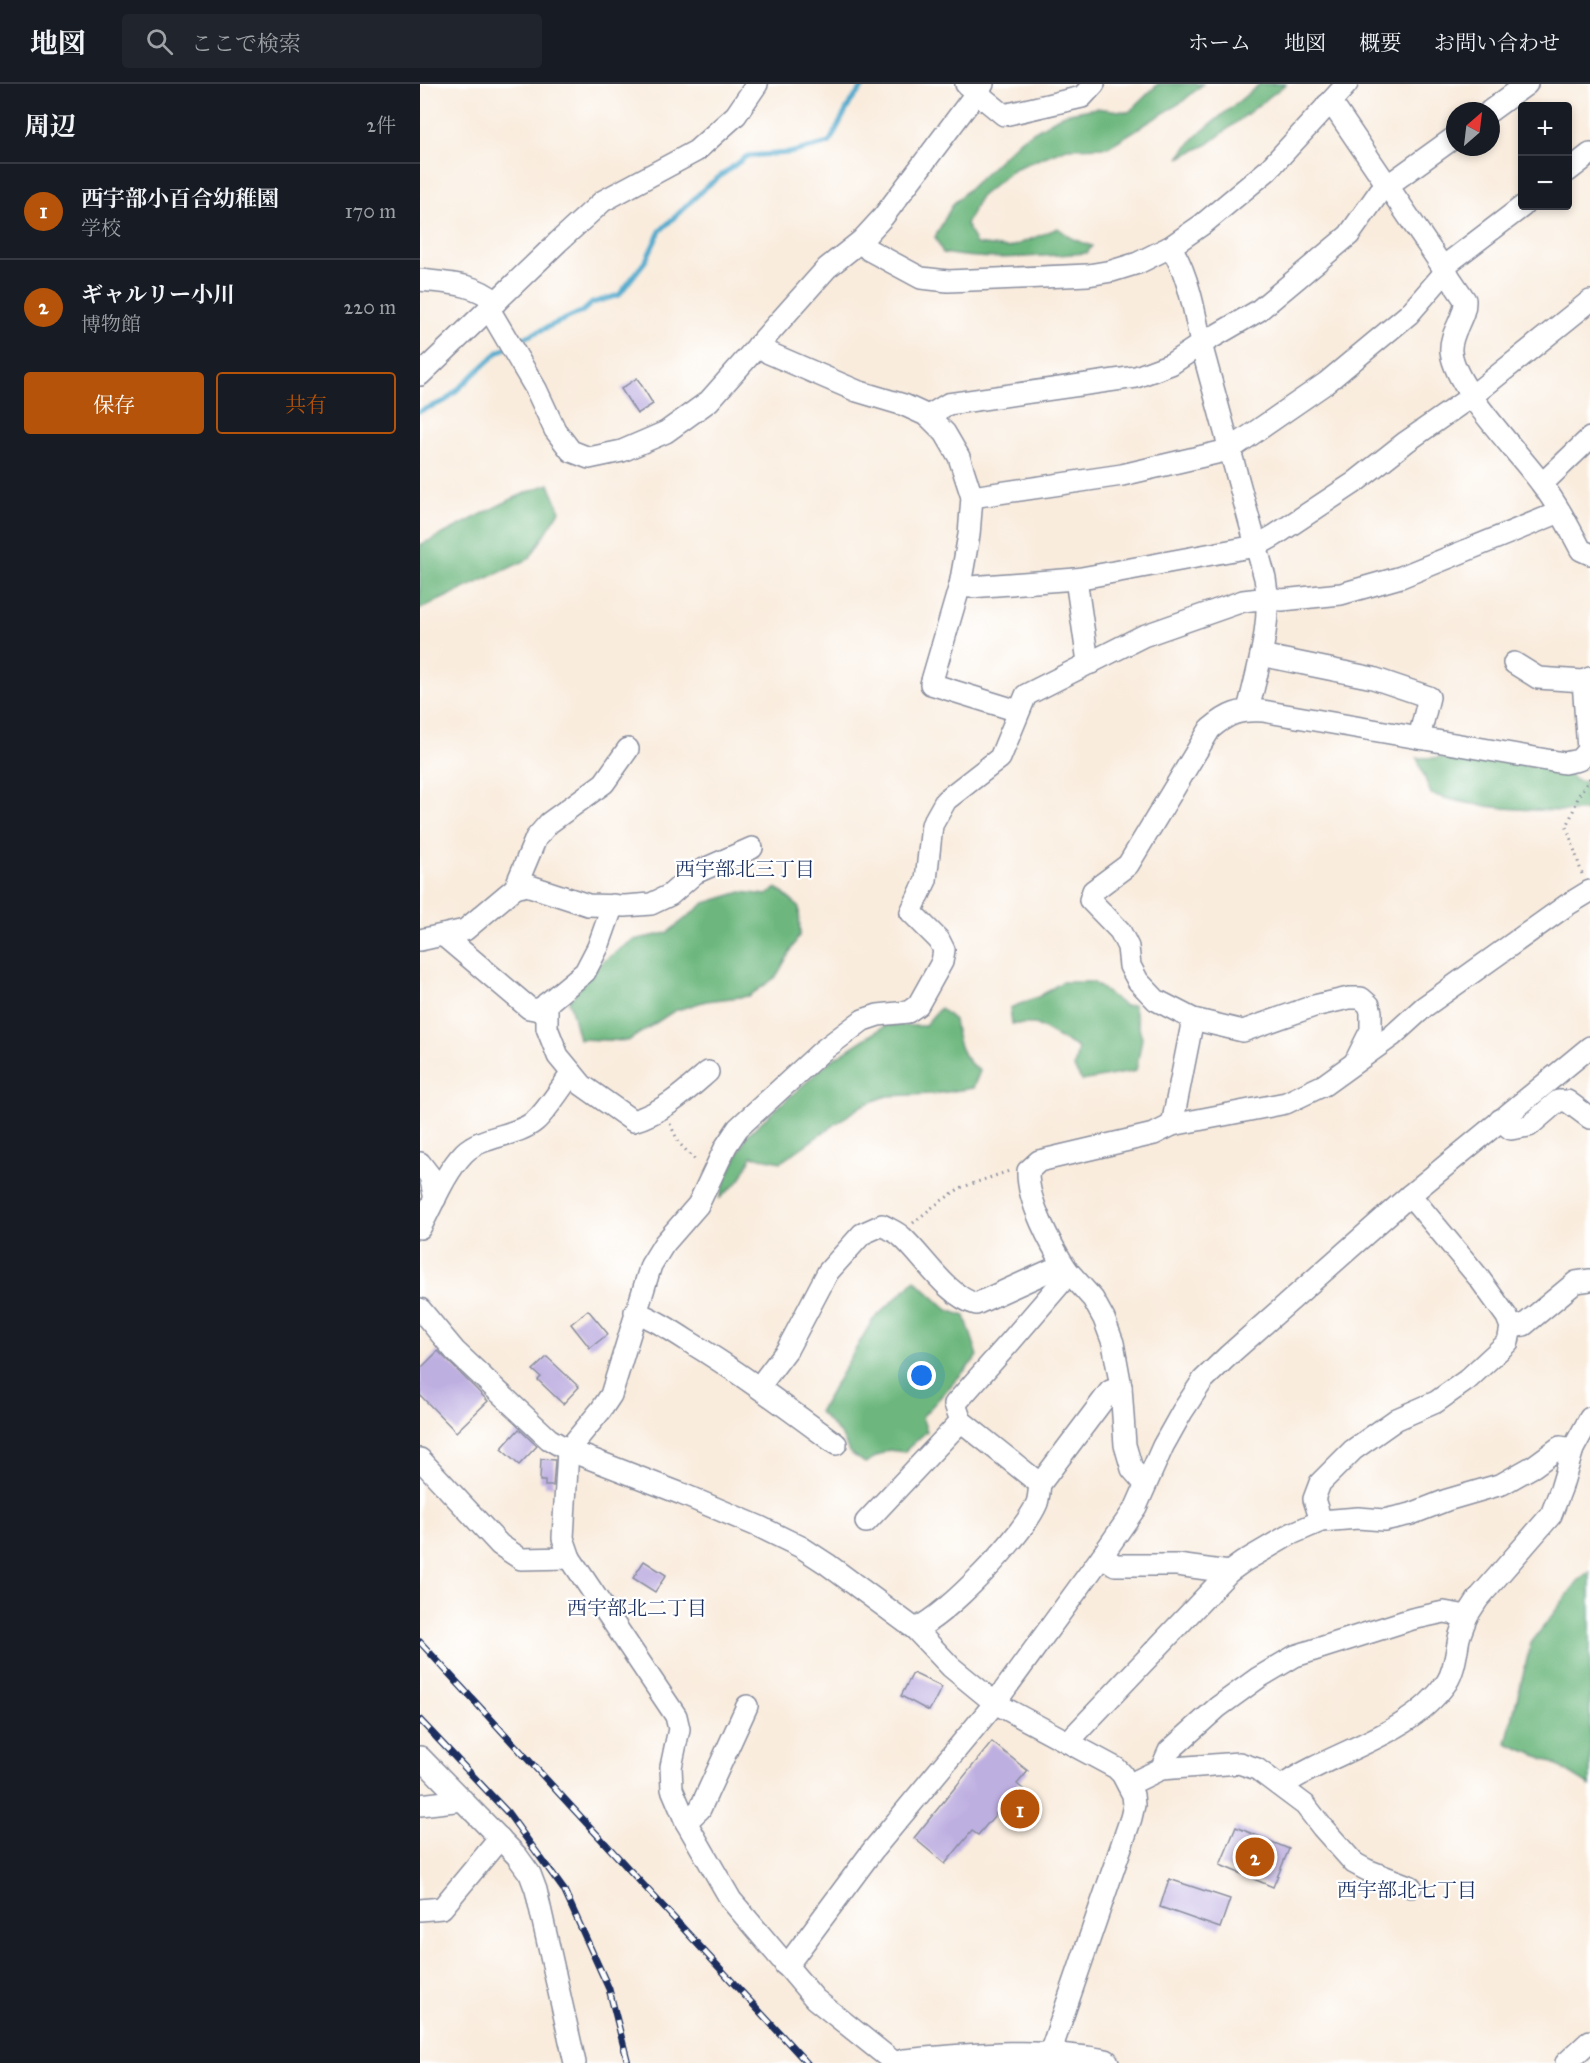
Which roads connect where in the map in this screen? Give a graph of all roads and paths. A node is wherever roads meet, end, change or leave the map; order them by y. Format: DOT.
graph roads {
  1 [pos="757,84"];
  2 [pos="1094,84"];
  3 [pos="1347,84"];
  4 [pos="1527,84"];
  5 [pos="975,87"];
  6 [pos="1500,104"];
  7 [pos="1327,105"];
  8 [pos="1446,143"];
  9 [pos="1590,154"];
  10 [pos="1572,168"];
  11 [pos="1388,185"];
  12 [pos="1518,210"];
  13 [pos="861,241"];
  14 [pos="1170,247"];
  15 [pos="1445,270"];
  16 [pos="420,280"];
  17 [pos="1590,301"];
  18 [pos="493,306"];
  19 [pos="1201,344"];
  20 [pos="758,345"];
  21 [pos="420,375"];
  22 [pos="1472,396"];
  23 [pos="928,416"];
  24 [pos="1590,438"];
  25 [pos="1229,450"];
  26 [pos="1542,484"];
  27 [pos="972,497"];
  28 [pos="1560,512"];
  29 [pos="1256,546"];
  30 [pos="1590,554"];
  31 [pos="1076,579"];
  32 [pos="960,585"];
  33 [pos="1269,598"];
  34 [pos="1260,655"];
  35 [pos="1091,663"];
  36 [pos="1514,663"];
  37 [pos="1587,680"];
  38 [pos="1248,710"];
  39 [pos="1018,711"];
  40 [pos="1419,738"];
  41 [pos="628,749"];
  42 [pos="1589,750"];
  43 [pos="1590,778"];
  44 [pos="753,848"];
  45 [pos="515,888"];
  46 [pos="1590,891"];
  47 [pos="614,905"];
  48 [pos="442,935"];
  49 [pos="420,940"];
  50 [pos="548,1003"];
  51 [pos="1193,1019"];
  52 [pos="1590,1047"];
  53 [pos="1355,1063"];
  54 [pos="708,1072"];
  55 [pos="572,1073"];
  56 [pos="662,1109"];
  57 [pos="1590,1118"];
  58 [pos="1500,1120"];
  59 [pos="1172,1125"];
  60 [pos="420,1162"];
  61 [pos="1028,1171"];
  62 [pos="713,1173"];
  63 [pos="1410,1195"];
  64 [pos="435,1199"];
  65 [pos="420,1228"];
  66 [pos="901,1235"];
  67 [pos="1067,1270"];
  68 [pos="1590,1280"];
  69 [pos="420,1309"];
  70 [pos="635,1312"];
  71 [pos="1511,1327"];
  72 [pos="759,1387"];
  73 [pos="1120,1387"];
  74 [pos="1590,1418"];
  75 [pos="961,1421"];
  76 [pos="836,1444"];
  77 [pos="1573,1449"];
  78 [pos="568,1450"];
  79 [pos="420,1459"];
  80 [pos="1040,1484"];
  81 [pos="1146,1484"];
  82 [pos="1321,1521"];
  83 [pos="866,1522"];
  84 [pos="1102,1556"];
  85 [pos="570,1558"];
  86 [pos="1229,1572"];
  87 [pos="1467,1616"];
  88 [pos="915,1629"];
  89 [pos="995,1703"];
  90 [pos="747,1706"];
  91 [pos="1068,1742"];
  92 [pos="420,1757"];
  93 [pos="1161,1769"];
  94 [pos="1128,1785"];
  95 [pos="1282,1786"];
  96 [pos="463,1800"];
  97 [pos="420,1805"];
  98 [pos="686,1822"];
  99 [pos="501,1838"];
  100 [pos="1411,1887"];
  101 [pos="420,1910"];
  102 [pos="785,1965"];
  103 [pos="1590,2041"];
  104 [pos="1049,2056"];
  105 [pos="916,2062"];
  106 [pos="575,2063"];
  107 [pos="895,2063"];
  108 [pos="1105,2063"];
  109 [pos="1566,2063"];
  1 -- 18 [label="street"];
  2 -- 5 [label="street"];
  3 -- 7 [label="street"];
  4 -- 6 [label="street"];
  5 -- 13 [label="street"];
  7 -- 11 [label="street"];
  7 -- 14 [label="street"];
  8 -- 11 [label="street"];
  9 -- 10 [label="street"];
  11 -- 15 [label="street"];
  11 -- 19 [label="street"];
  12 -- 15 [label="street"];
  13 -- 14 [label="street"];
  13 -- 20 [label="street"];
  14 -- 19 [label="street"];
  15 -- 22 [label="street"];
  15 -- 25 [label="street"];
  16 -- 18 [label="street"];
  17 -- 22 [label="street"];
  18 -- 20 [label="street"];
  18 -- 21 [label="street"];
  19 -- 23 [label="street"];
  19 -- 25 [label="street"];
  20 -- 23 [label="street"];
  22 -- 26 [label="street"];
  22 -- 29 [label="street"];
  23 -- 27 [label="street"];
  24 -- 26 [label="street"];
  25 -- 27 [label="street"];
  25 -- 29 [label="street"];
  26 -- 28 [label="street"];
  27 -- 32 [label="street"];
  28 -- 30 [label="street"];
  28 -- 33 [label="street"];
  29 -- 31 [label="street"];
  29 -- 33 [label="street"];
  31 -- 32 [label="street"];
  31 -- 35 [label="street"];
  32 -- 39 [label="street"];
  33 -- 34 [label="street"];
  33 -- 35 [label="street"];
  34 -- 38 [label="street"];
  34 -- 40 [label="street"];
  35 -- 39 [label="street"];
  36 -- 37 [label="street"];
  37 -- 42 [label="street"];
  38 -- 40 [label="street"];
  38 -- 51 [label="street"];
  39 -- 62 [label="street"];
  40 -- 42 [label="street"];
  41 -- 45 [label="street"];
  43 -- 46 [label="path"];
  44 -- 47 [label="street"];
  45 -- 47 [label="street"];
  45 -- 48 [label="street"];
  46 -- 53 [label="street"];
  47 -- 50 [label="street"];
  48 -- 49 [label="street"];
  48 -- 50 [label="street"];
  50 -- 55 [label="street"];
  51 -- 53 [label="street"];
  51 -- 59 [label="street"];
  52 -- 58 [label="street"];
  53 -- 59 [label="street"];
  54 -- 56 [label="street"];
  55 -- 56 [label="street"];
  55 -- 64 [label="street"];
  56 -- 62 [label="path"];
  57 -- 58 [label="street"];
  58 -- 63 [label="street"];
  59 -- 61 [label="street"];
  60 -- 64 [label="street"];
  61 -- 66 [label="path"];
  61 -- 67 [label="street"];
  62 -- 70 [label="street"];
  63 -- 71 [label="street"];
  63 -- 81 [label="street"];
  64 -- 65 [label="street"];
  66 -- 67 [label="street"];
  66 -- 72 [label="street"];
  67 -- 73 [label="street"];
  67 -- 75 [label="street"];
  68 -- 71 [label="street"];
  69 -- 78 [label="street"];
  70 -- 72 [label="street"];
  70 -- 78 [label="street"];
  71 -- 82 [label="street"];
  72 -- 76 [label="street"];
  73 -- 80 [label="street"];
  73 -- 81 [label="street"];
  74 -- 77 [label="street"];
  75 -- 80 [label="street"];
  75 -- 83 [label="street"];
  77 -- 82 [label="street"];
  77 -- 87 [label="street"];
  78 -- 85 [label="street"];
  78 -- 88 [label="street"];
  79 -- 85 [label="street"];
  80 -- 88 [label="street"];
  81 -- 84 [label="street"];
  82 -- 86 [label="street"];
  84 -- 86 [label="street"];
  84 -- 89 [label="street"];
  85 -- 98 [label="street"];
  86 -- 91 [label="street"];
  87 -- 93 [label="street"];
  87 -- 95 [label="street"];
  88 -- 89 [label="street"];
  89 -- 91 [label="street"];
  89 -- 102 [label="street"];
  90 -- 98 [label="street"];
  91 -- 94 [label="street"];
  92 -- 96 [label="street"];
  93 -- 94 [label="street"];
  93 -- 95 [label="street"];
  94 -- 104 [label="street"];
  95 -- 100 [label="street"];
  96 -- 97 [label="street"];
  96 -- 99 [label="street"];
  98 -- 102 [label="street"];
  99 -- 101 [label="street"];
  99 -- 106 [label="street"];
  102 -- 107 [label="street"];
  103 -- 109 [label="street"];
  104 -- 105 [label="main road"];
  104 -- 108 [label="main road"];
}
